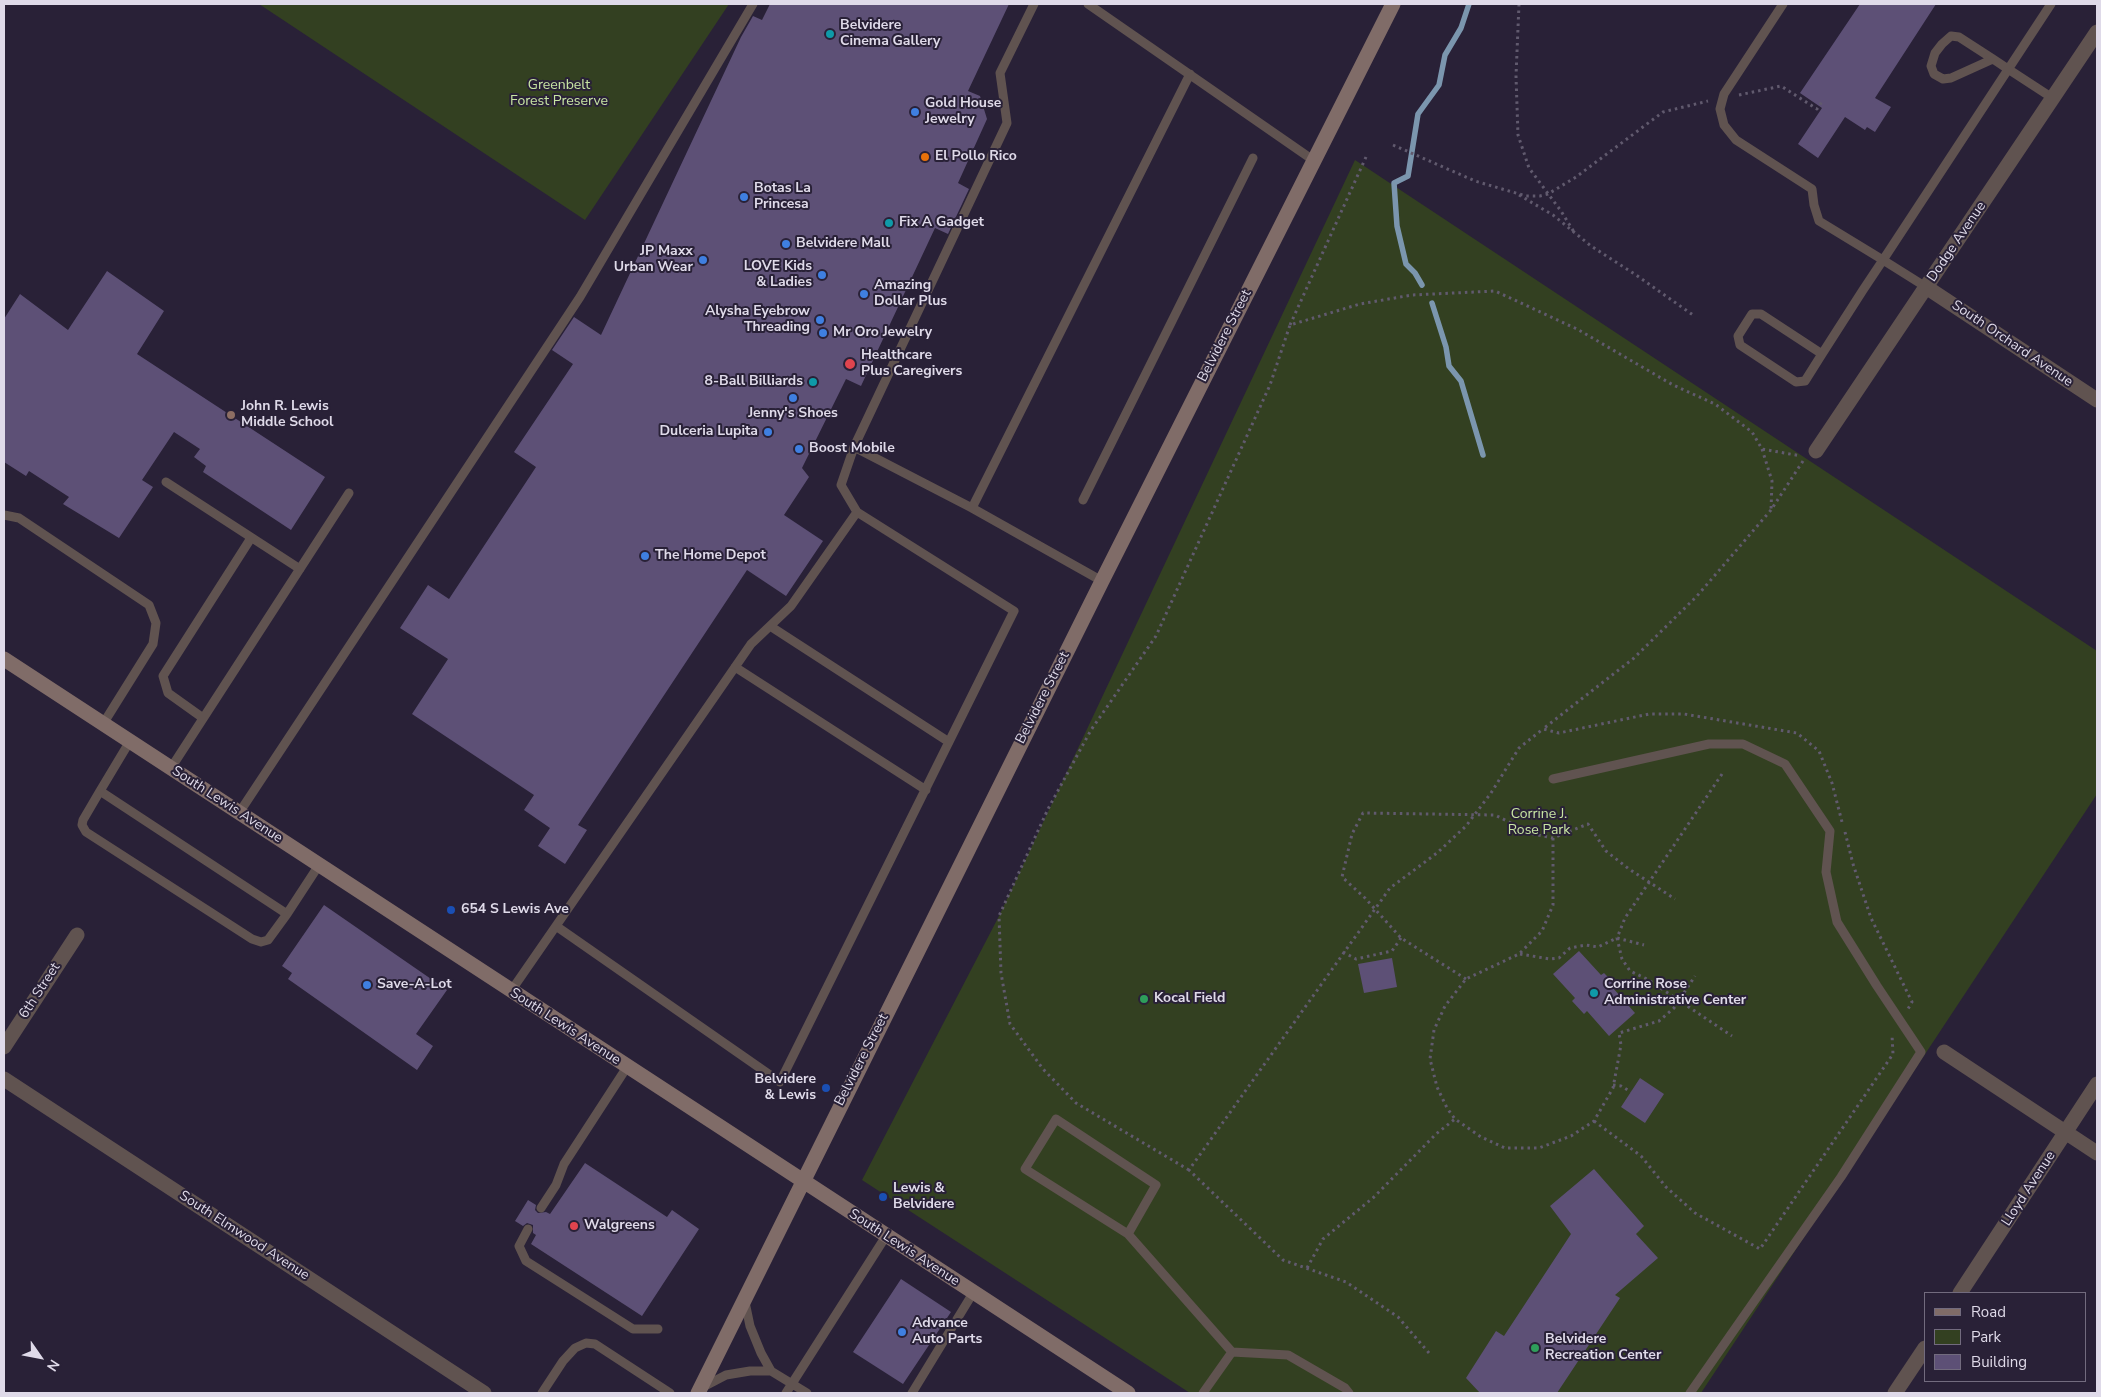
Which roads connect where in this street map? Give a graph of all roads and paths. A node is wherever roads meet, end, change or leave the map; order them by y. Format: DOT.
graph roads {
  1 [pos="753,4"];
  2 [pos="1034,4"];
  3 [pos="1088,4"];
  4 [pos="1393,4"];
  5 [pos="1519,4"];
  6 [pos="1783,4"];
  7 [pos="2051,4"];
  8 [pos="2097,32"];
  9 [pos="1993,59"];
  10 [pos="2008,69"];
  11 [pos="1190,74"];
  12 [pos="1723,99"];
  13 [pos="2054,99"];
  14 [pos="1823,100"];
  15 [pos="1393,145"];
  16 [pos="1253,158"];
  17 [pos="1366,158"];
  18 [pos="1314,160"];
  19 [pos="1514,192"];
  20 [pos="1548,194"];
  21 [pos="1574,232"];
  22 [pos="1883,260"];
  23 [pos="1926,287"];
  24 [pos="1693,315"];
  25 [pos="1290,325"];
  26 [pos="1822,354"];
  27 [pos="2097,400"];
  28 [pos="854,447"];
  29 [pos="1762,449"];
  30 [pos="1816,451"];
  31 [pos="166,482"];
  32 [pos="349,493"];
  33 [pos="1083,500"];
  34 [pos="972,508"];
  35 [pos="1771,510"];
  36 [pos="857,512"];
  37 [pos="4,515"];
  38 [pos="251,538"];
  39 [pos="300,569"];
  40 [pos="1102,581"];
  41 [pos="770,626"];
  42 [pos="4,659"];
  43 [pos="735,667"];
  44 [pos="203,718"];
  45 [pos="103,724"];
  46 [pos="1543,729"];
  47 [pos="130,741"];
  48 [pos="949,742"];
  49 [pos="171,768"];
  50 [pos="1722,774"];
  51 [pos="1553,779"];
  52 [pos="926,790"];
  53 [pos="100,791"];
  54 [pos="239,813"];
  55 [pos="1475,814"];
  56 [pos="1553,838"];
  57 [pos="319,865"];
  58 [pos="1649,883"];
  59 [pos="1675,899"];
  60 [pos="1374,908"];
  61 [pos="287,914"];
  62 [pos="556,926"];
  63 [pos="77,935"];
  64 [pos="1401,938"];
  65 [pos="1617,938"];
  66 [pos="1644,945"];
  67 [pos="1342,952"];
  68 [pos="1519,954"];
  69 [pos="1696,976"];
  70 [pos="1466,978"];
  71 [pos="512,991"];
  72 [pos="1678,1002"];
  73 [pos="1900,1022"];
  74 [pos="1732,1036"];
  75 [pos="4,1047"];
  76 [pos="1944,1052"];
  77 [pos="627,1067"];
  78 [pos="4,1079"];
  79 [pos="2097,1084"];
  80 [pos="1614,1085"];
  81 [pos="1631,1092"];
  82 [pos="1455,1119"];
  83 [pos="1594,1121"];
  84 [pos="2066,1132"];
  85 [pos="2097,1153"];
  86 [pos="1189,1170"];
  87 [pos="801,1181"];
  88 [pos="541,1208"];
  89 [pos="528,1229"];
  90 [pos="1128,1234"];
  91 [pos="886,1236"];
  92 [pos="1307,1268"];
  93 [pos="1961,1292"];
  94 [pos="974,1293"];
  95 [pos="744,1299"];
  96 [pos="658,1330"];
  97 [pos="1924,1350"];
  98 [pos="1232,1352"];
  99 [pos="1429,1353"];
  100 [pos="771,1371"];
  101 [pos="792,1384"];
  102 [pos="699,1391"];
  103 [pos="484,1393"];
  104 [pos="542,1393"];
  105 [pos="670,1393"];
  106 [pos="786,1393"];
  107 [pos="807,1393"];
  108 [pos="912,1393"];
  109 [pos="1128,1393"];
  110 [pos="1203,1393"];
  111 [pos="1349,1393"];
  112 [pos="1690,1393"];
  113 [pos="1895,1393"];
  1 -- 54 [label="lane"];
  2 -- 28 [label="lane"];
  3 -- 11 [label="lane"];
  4 -- 18 [label="main road, Belvidere Street"];
  5 -- 20 [label="path"];
  6 -- 12 [label="lane"];
  7 -- 10 [label="lane"];
  8 -- 13 [label="street, Dodge Avenue"];
  9 -- 9 [label="lane"];
  9 -- 10 [label="lane"];
  10 -- 13 [label="lane"];
  10 -- 22 [label="lane"];
  11 -- 18 [label="lane"];
  11 -- 34 [label="lane"];
  12 -- 14 [label="path"];
  12 -- 20 [label="path"];
  12 -- 22 [label="lane"];
  13 -- 23 [label="street, Dodge Avenue"];
  15 -- 19 [label="path"];
  16 -- 33 [label="lane"];
  17 -- 25 [label="path"];
  18 -- 40 [label="main road, Belvidere Street"];
  19 -- 20 [label="path"];
  19 -- 21 [label="path"];
  20 -- 21 [label="path"];
  21 -- 24 [label="path"];
  22 -- 23 [label="lane"];
  22 -- 26 [label="lane"];
  23 -- 27 [label="street, South Orchard Avenue"];
  23 -- 30 [label="street, Dodge Avenue"];
  25 -- 29 [label="path"];
  25 -- 86 [label="path"];
  26 -- 26 [label="lane"];
  28 -- 34 [label="lane"];
  28 -- 36 [label="lane"];
  29 -- 35 [label="path"];
  29 -- 35 [label="path"];
  31 -- 38 [label="lane"];
  32 -- 39 [label="lane"];
  34 -- 40 [label="lane"];
  35 -- 46 [label="path"];
  36 -- 41 [label="lane"];
  36 -- 48 [label="lane"];
  37 -- 45 [label="lane"];
  38 -- 39 [label="lane"];
  38 -- 44 [label="lane"];
  39 -- 44 [label="lane"];
  40 -- 87 [label="main road, Belvidere Street"];
  41 -- 43 [label="lane"];
  41 -- 48 [label="lane"];
  42 -- 45 [label="main road, South Lewis Avenue"];
  43 -- 52 [label="lane"];
  43 -- 62 [label="lane"];
  44 -- 49 [label="lane"];
  45 -- 47 [label="main road, South Lewis Avenue"];
  46 -- 55 [label="path"];
  46 -- 73 [label="path"];
  47 -- 49 [label="main road, South Lewis Avenue"];
  47 -- 53 [label="lane"];
  48 -- 52 [label="lane"];
  49 -- 54 [label="main road, South Lewis Avenue"];
  50 -- 58 [label="path"];
  51 -- 73 [label="lane"];
  52 -- 62 [label="lane"];
  53 -- 61 [label="lane"];
  53 -- 61 [label="lane"];
  54 -- 57 [label="main road, South Lewis Avenue"];
  55 -- 56 [label="path"];
  55 -- 60 [label="path"];
  55 -- 60 [label="path"];
  56 -- 58 [label="path"];
  56 -- 68 [label="path"];
  57 -- 61 [label="lane"];
  57 -- 71 [label="main road, South Lewis Avenue"];
  58 -- 59 [label="path"];
  58 -- 65 [label="path"];
  60 -- 64 [label="path"];
  60 -- 67 [label="path"];
  62 -- 71 [label="lane"];
  63 -- 75 [label="street, 6th Street"];
  64 -- 67 [label="path"];
  64 -- 70 [label="path"];
  65 -- 66 [label="path"];
  65 -- 68 [label="path"];
  65 -- 72 [label="path"];
  67 -- 86 [label="path"];
  68 -- 70 [label="path"];
  69 -- 72 [label="path"];
  70 -- 82 [label="path"];
  71 -- 77 [label="main road, South Lewis Avenue"];
  72 -- 74 [label="path"];
  72 -- 80 [label="path"];
  73 -- 83 [label="path"];
  73 -- 112 [label="lane"];
  76 -- 84 [label="street"];
  77 -- 87 [label="main road, South Lewis Avenue"];
  77 -- 88 [label="lane"];
  78 -- 103 [label="street, South Elmwood Avenue"];
  79 -- 84 [label="street, Lloyd Avenue"];
  80 -- 81 [label="path"];
  80 -- 83 [label="path"];
  82 -- 83 [label="path"];
  82 -- 92 [label="path"];
  84 -- 85 [label="street"];
  84 -- 93 [label="street, Lloyd Avenue"];
  86 -- 92 [label="path"];
  87 -- 91 [label="main road, South Lewis Avenue"];
  87 -- 95 [label="main road, Belvidere Street"];
  89 -- 96 [label="lane"];
  90 -- 90 [label="lane"];
  90 -- 98 [label="lane"];
  91 -- 94 [label="main road, South Lewis Avenue"];
  91 -- 101 [label="lane"];
  92 -- 99 [label="path"];
  94 -- 108 [label="lane"];
  94 -- 109 [label="main road, South Lewis Avenue"];
  95 -- 100 [label="lane"];
  95 -- 102 [label="main road, Belvidere Street"];
  97 -- 113 [label="street"];
  98 -- 110 [label="lane"];
  98 -- 111 [label="lane"];
  100 -- 101 [label="lane"];
  100 -- 102 [label="lane"];
  101 -- 106 [label="lane"];
  101 -- 107 [label="lane"];
  104 -- 105 [label="lane"];
}
